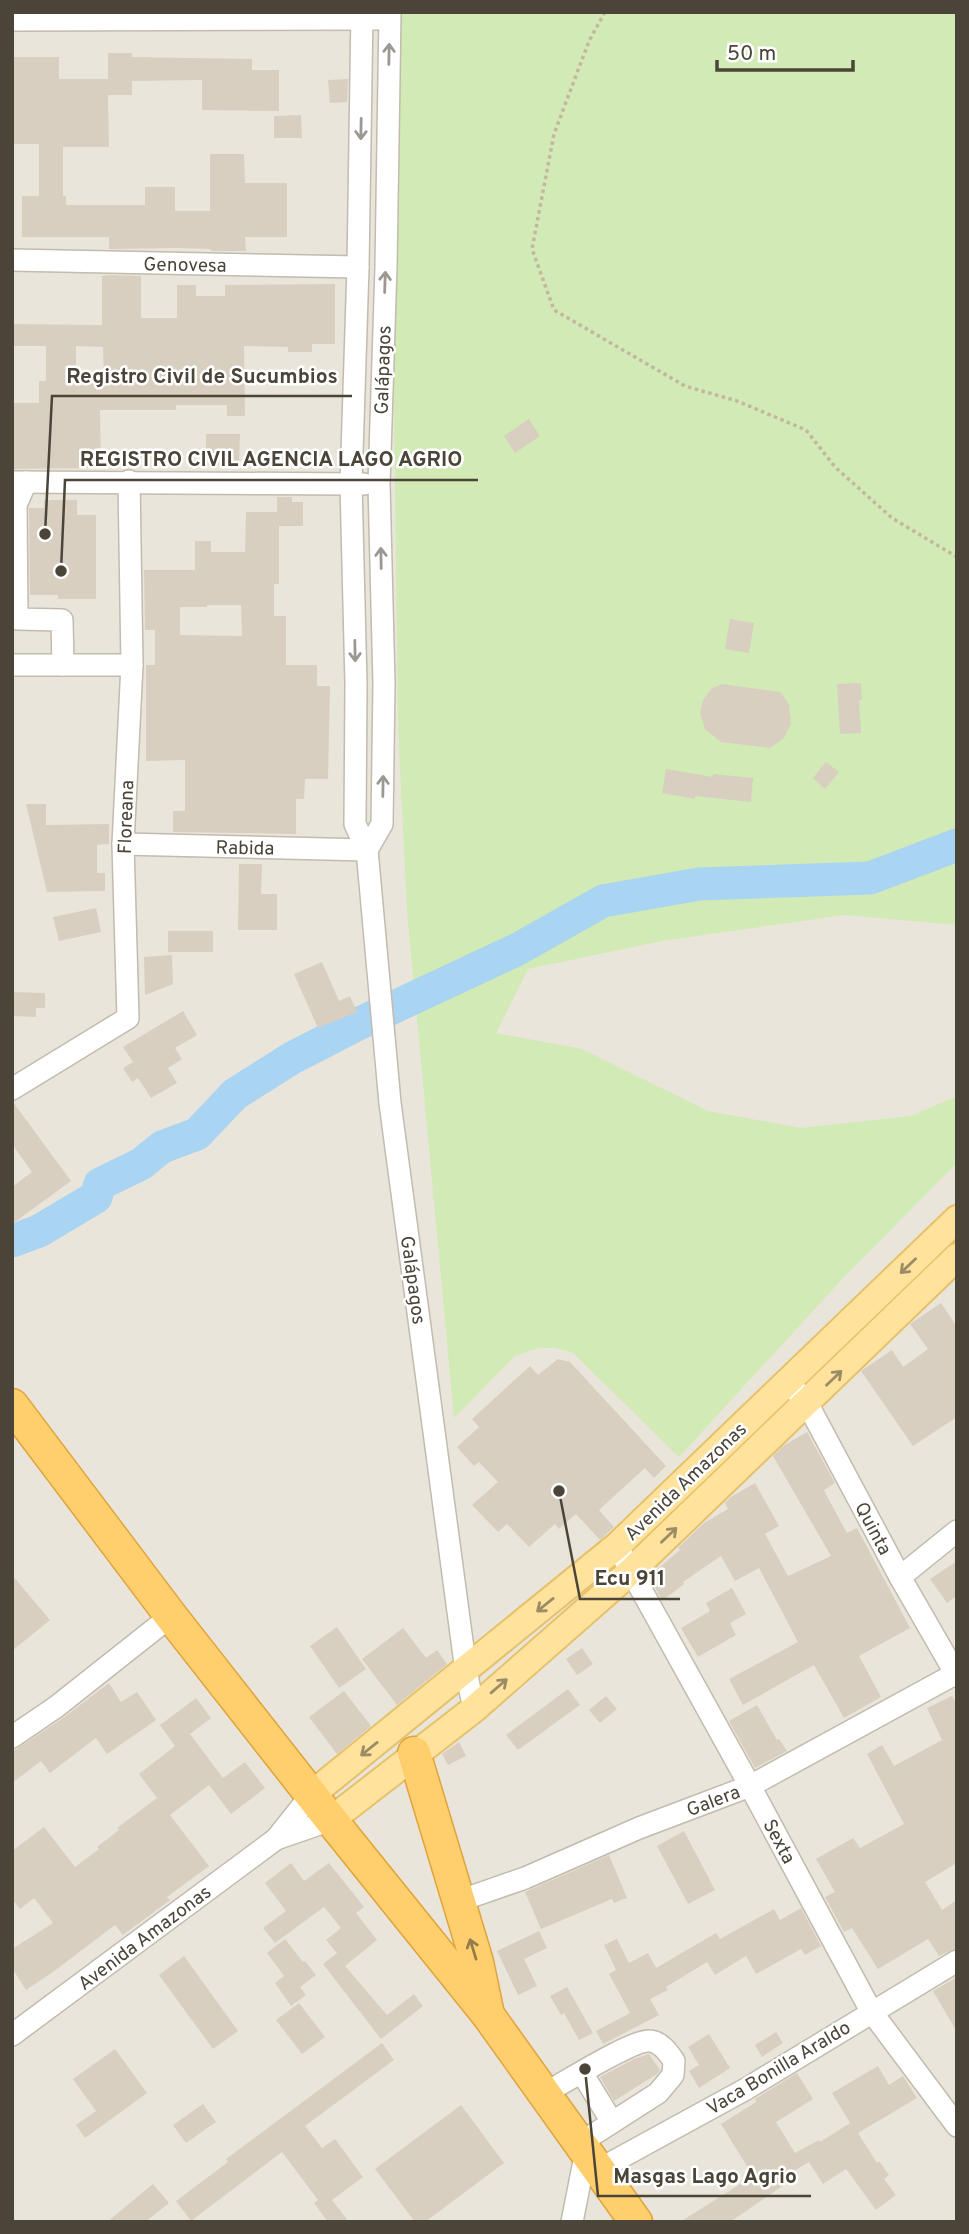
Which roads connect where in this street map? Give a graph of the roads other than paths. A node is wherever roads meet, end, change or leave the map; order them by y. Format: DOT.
graph roads {
  1 [pos="90,15"];
  2 [pos="362,16"];
  3 [pos="390,16"];
  4 [pos="12,20"];
  5 [pos="12,261"];
  6 [pos="358,267"];
  7 [pos="130,481"];
  8 [pos="19,482"];
  9 [pos="351,484"];
  10 [pos="379,484"];
  11 [pos="12,665"];
  12 [pos="63,665"];
  13 [pos="132,665"];
  14 [pos="123,844"];
  15 [pos="368,850"];
  16 [pos="12,1089"];
  17 [pos="957,1219"];
  18 [pos="957,1257"];
  19 [pos="788,1382"];
  20 [pos="807,1403"];
  21 [pos="12,1405"];
  22 [pos="957,1531"];
  23 [pos="617,1546"];
  24 [pos="630,1572"];
  25 [pos="900,1577"];
  26 [pos="171,1616"];
  27 [pos="466,1671"];
  28 [pos="956,1675"];
  29 [pos="474,1709"];
  30 [pos="12,1738"];
  31 [pos="414,1754"];
  32 [pos="750,1786"];
  33 [pos="311,1795"];
  34 [pos="331,1820"];
  35 [pos="276,1839"];
  36 [pos="459,1901"];
  37 [pos="957,1961"];
  38 [pos="871,2011"];
  39 [pos="488,2015"];
  40 [pos="12,2035"];
  41 [pos="582,2073"];
  42 [pos="545,2093"];
  43 [pos="612,2122"];
  44 [pos="957,2126"];
  45 [pos="588,2154"];
  46 [pos="572,2222"];
  47 [pos="636,2222"];
  1 -- 2 [label="street"];
  1 -- 4 [label="street"];
  2 -- 3 [label="street"];
  2 -- 6 [label="street, Galápagos, one-way"];
  10 -- 3 [label="street, Galápagos, one-way"];
  5 -- 6 [label="street, Genovesa"];
  6 -- 9 [label="street, Galápagos"];
  7 -- 8 [label="street"];
  7 -- 9 [label="street"];
  7 -- 13 [label="street, Floreana"];
  8 -- 12 [label="street"];
  9 -- 10 [label="street"];
  9 -- 15 [label="street, Galápagos, one-way"];
  15 -- 10 [label="street, Galápagos, one-way"];
  11 -- 12 [label="street"];
  12 -- 13 [label="street"];
  13 -- 14 [label="street, Floreana"];
  14 -- 15 [label="street, Rabida"];
  14 -- 16 [label="street, Floreana"];
  15 -- 27 [label="street, Galápagos"];
  17 -- 19 [label="main road, Avenida Amazonas, one-way"];
  20 -- 18 [label="main road, Avenida Amazonas, one-way"];
  19 -- 20 [label="street, Quinta"];
  19 -- 23 [label="main road, Avenida Amazonas"];
  24 -- 20 [label="main road, Avenida Amazonas, one-way"];
  20 -- 25 [label="street, Quinta"];
  21 -- 26 [label="highway"];
  22 -- 25 [label="street"];
  23 -- 24 [label="street, Sexta"];
  23 -- 27 [label="main road, Avenida Amazonas, one-way"];
  29 -- 24 [label="main road, Avenida Amazonas, one-way"];
  24 -- 32 [label="street, Sexta"];
  25 -- 28 [label="street, Quinta"];
  26 -- 30 [label="street"];
  26 -- 33 [label="highway"];
  27 -- 29 [label="street, Galápagos"];
  27 -- 33 [label="main road, Avenida Amazonas, one-way"];
  28 -- 32 [label="street, Galera"];
  29 -- 31 [label="main road, Avenida Amazonas"];
  31 -- 34 [label="main road, Avenida Amazonas"];
  31 -- 36 [label="highway"];
  32 -- 36 [label="street, Galera"];
  32 -- 38 [label="street, Sexta"];
  33 -- 34 [label="highway"];
  33 -- 35 [label="street, Avenida Amazonas"];
  34 -- 35 [label="street, Avenida Amazonas"];
  34 -- 39 [label="highway"];
  35 -- 40 [label="street, Avenida Amazonas"];
  39 -- 36 [label="highway, one-way"];
  37 -- 38 [label="street, Vaca Bonilla Araldo"];
  38 -- 44 [label="street, Sexta"];
  38 -- 45 [label="street, Vaca Bonilla Araldo"];
  39 -- 42 [label="highway"];
  41 -- 42 [label="street"];
  41 -- 43 [label="street"];
  41 -- 43 [label="street"];
  42 -- 45 [label="highway"];
  43 -- 45 [label="street"];
  45 -- 46 [label="street"];
  45 -- 47 [label="highway"];
}
